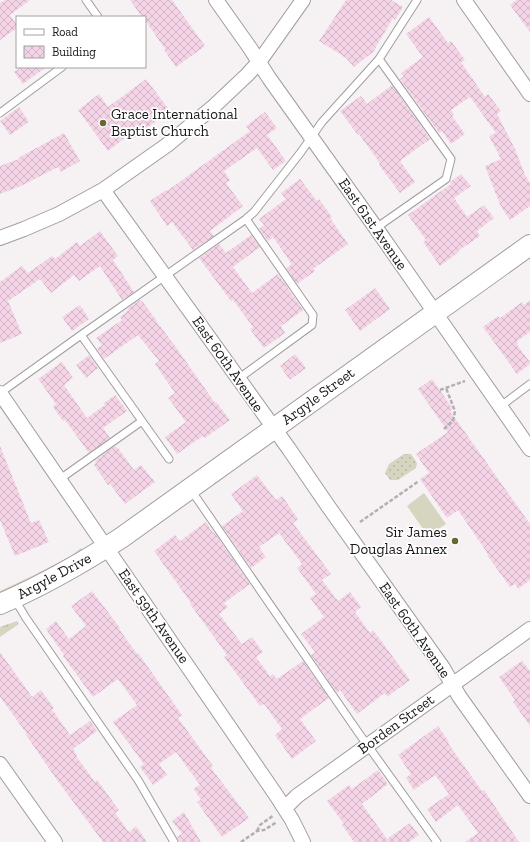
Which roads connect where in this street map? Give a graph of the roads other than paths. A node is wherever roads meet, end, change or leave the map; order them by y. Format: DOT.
graph roads {
  1 [pos="86,0"];
  2 [pos="216,0"];
  3 [pos="303,0"];
  4 [pos="417,0"];
  5 [pos="464,0"];
  6 [pos="97,16"];
  7 [pos="378,59"];
  8 [pos="259,62"];
  9 [pos="61,68"];
  10 [pos="530,94"];
  11 [pos="0,113"];
  12 [pos="312,138"];
  13 [pos="103,190"];
  14 [pos="246,219"];
  15 [pos="376,228"];
  16 [pos="0,238"];
  17 [pos="530,245"];
  18 [pos="166,276"];
  19 [pos="435,313"];
  20 [pos="81,335"];
  21 [pos="238,379"];
  22 [pos="530,384"];
  23 [pos="0,393"];
  24 [pos="501,406"];
  25 [pos="142,421"];
  26 [pos="274,428"];
  27 [pos="530,449"];
  28 [pos="169,458"];
  29 [pos="60,479"];
  30 [pos="190,488"];
  31 [pos="106,548"];
  32 [pos="7,601"];
  33 [pos="530,629"];
  34 [pos="452,684"];
  35 [pos="367,745"];
  36 [pos="0,764"];
  37 [pos="530,796"];
  38 [pos="285,808"];
  39 [pos="55,842"];
  40 [pos="174,842"];
  41 [pos="303,842"];
  42 [pos="437,842"];
  1 -- 6 [label="lane"];
  2 -- 8 [label="street, East 61st Avenue"];
  3 -- 8 [label="street"];
  4 -- 7 [label="lane"];
  5 -- 10 [label="street"];
  7 -- 12 [label="lane"];
  7 -- 15 [label="lane"];
  8 -- 12 [label="street, East 61st Avenue"];
  8 -- 13 [label="street"];
  9 -- 11 [label="lane"];
  12 -- 14 [label="lane"];
  12 -- 15 [label="street, East 61st Avenue"];
  13 -- 16 [label="street"];
  13 -- 18 [label="street, East 60th Avenue"];
  14 -- 18 [label="lane"];
  14 -- 21 [label="lane"];
  15 -- 19 [label="street, East 61st Avenue"];
  17 -- 19 [label="street, Argyle Street"];
  18 -- 20 [label="lane"];
  18 -- 21 [label="street, East 60th Avenue"];
  19 -- 24 [label="street, East 61st Avenue"];
  19 -- 26 [label="street, Argyle Street"];
  20 -- 23 [label="lane"];
  20 -- 25 [label="lane"];
  21 -- 26 [label="street, East 60th Avenue"];
  22 -- 24 [label="lane"];
  23 -- 29 [label="street, East 59th Avenue"];
  24 -- 27 [label="street, East 61st Avenue"];
  25 -- 28 [label="lane"];
  25 -- 29 [label="lane"];
  26 -- 30 [label="street, Argyle Street"];
  26 -- 34 [label="street, East 60th Avenue"];
  29 -- 31 [label="street, East 59th Avenue"];
  30 -- 31 [label="street, Argyle Street"];
  30 -- 35 [label="lane"];
  31 -- 32 [label="street, Argyle Drive"];
  31 -- 38 [label="street, East 59th Avenue"];
  32 -- 40 [label="lane"];
  33 -- 34 [label="street, Borden Street"];
  34 -- 35 [label="street, Borden Street"];
  34 -- 37 [label="street, East 60th Avenue"];
  35 -- 38 [label="street, Borden Street"];
  35 -- 42 [label="lane"];
  36 -- 39 [label="street"];
  38 -- 41 [label="street, East 59th Avenue"];
}
